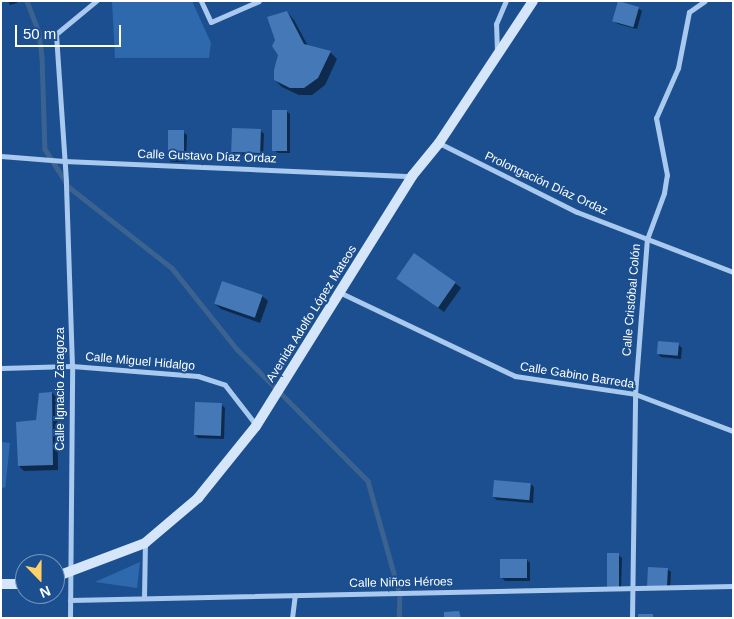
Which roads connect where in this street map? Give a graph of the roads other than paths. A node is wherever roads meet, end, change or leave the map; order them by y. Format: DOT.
graph roads {
  1 [pos="96,1"];
  2 [pos="201,1"];
  3 [pos="260,1"];
  4 [pos="506,1"];
  5 [pos="533,1"];
  6 [pos="705,1"];
  7 [pos="497,54"];
  8 [pos="439,143"];
  9 [pos="1,156"];
  10 [pos="64,161"];
  11 [pos="412,176"];
  12 [pos="647,239"];
  13 [pos="733,272"];
  14 [pos="341,293"];
  15 [pos="72,366"];
  16 [pos="1,368"];
  17 [pos="635,394"];
  18 [pos="256,426"];
  19 [pos="733,431"];
  20 [pos="145,543"];
  21 [pos="70,573"];
  22 [pos="65,575"];
  23 [pos="1,584"];
  24 [pos="15,584"];
  25 [pos="733,586"];
  26 [pos="632,588"];
  27 [pos="295,595"];
  28 [pos="144,598"];
  29 [pos="70,600"];
  30 [pos="70,618"];
  31 [pos="292,618"];
  32 [pos="632,618"];
  1 -- 10 [label="street, Calle Ignacio Zaragoza"];
  2 -- 3 [label="street"];
  4 -- 7 [label="street"];
  5 -- 7 [label="main road, Avenida Adolfo López Mateos"];
  6 -- 12 [label="street, Calle Cristóbal Colón"];
  7 -- 8 [label="main road, Avenida Adolfo López Mateos"];
  8 -- 11 [label="main road, Avenida Adolfo López Mateos"];
  8 -- 12 [label="street, Prolongación Díaz Ordaz"];
  9 -- 10 [label="street, Calle Gustavo Díaz Ordaz"];
  10 -- 11 [label="street, Calle Gustavo Díaz Ordaz"];
  10 -- 15 [label="street, Calle Ignacio Zaragoza"];
  11 -- 14 [label="main road, Avenida Adolfo López Mateos"];
  12 -- 13 [label="street, Prolongación Díaz Ordaz"];
  12 -- 17 [label="street, Calle Cristóbal Colón"];
  14 -- 17 [label="street, Calle Gabino Barreda"];
  14 -- 18 [label="main road, Avenida Adolfo López Mateos"];
  15 -- 16 [label="street, Calle Miguel Hidalgo"];
  15 -- 18 [label="street, Calle Miguel Hidalgo"];
  15 -- 21 [label="street, Calle Ignacio Zaragoza"];
  17 -- 19 [label="street, Calle Gabino Barreda"];
  17 -- 26 [label="street, Calle Cristóbal Colón"];
  18 -- 20 [label="main road, Avenida Adolfo López Mateos"];
  20 -- 21 [label="main road, Avenida Adolfo López Mateos"];
  20 -- 28 [label="street"];
  21 -- 22 [label="main road, Avenida Adolfo López Mateos"];
  21 -- 29 [label="street, Calle Ignacio Zaragoza"];
  23 -- 24 [label="main road"];
  25 -- 26 [label="street, Calle Niños Héroes"];
  26 -- 27 [label="street, Calle Niños Héroes"];
  26 -- 32 [label="street, Calle Cristóbal Colón"];
  27 -- 28 [label="street, Calle Niños Héroes"];
  27 -- 31 [label="street"];
  28 -- 29 [label="street, Calle Niños Héroes"];
  29 -- 30 [label="street, Calle Ignacio Zaragoza"];
}
